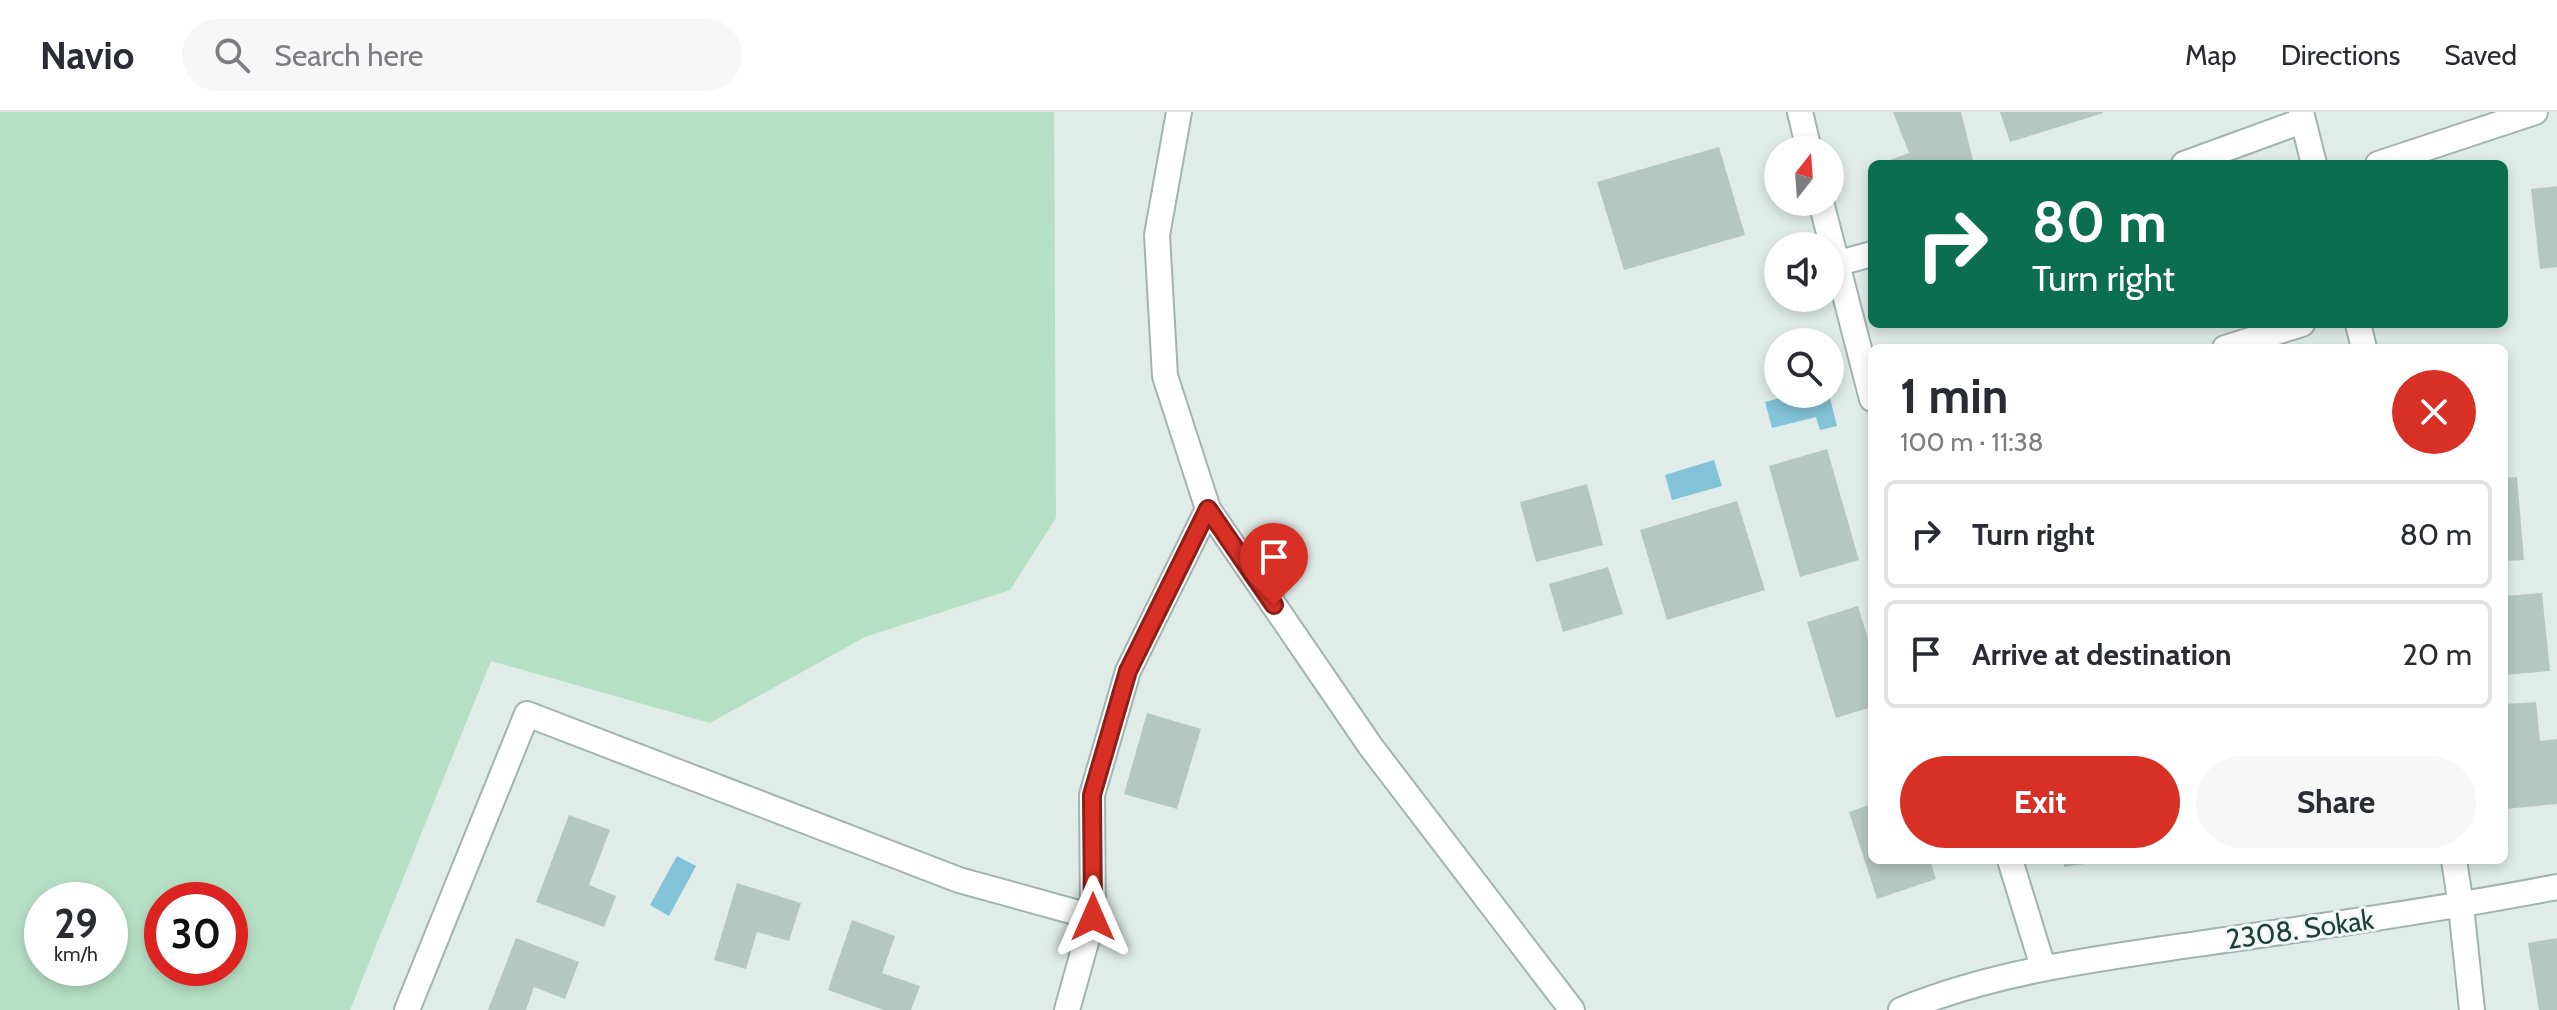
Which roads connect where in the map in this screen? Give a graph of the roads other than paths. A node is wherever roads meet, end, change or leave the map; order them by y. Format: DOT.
graph roads {
  1 [pos="1179,112"];
  2 [pos="1800,112"];
  3 [pos="2535,112"];
  4 [pos="2302,116"];
  5 [pos="1806,136"];
  6 [pos="2194,160"];
  7 [pos="2313,160"];
  8 [pos="2390,160"];
  9 [pos="1868,255"];
  10 [pos="1844,262"];
  11 [pos="1844,297"];
  12 [pos="2289,328"];
  13 [pos="2238,344"];
  14 [pos="1868,384"];
  15 [pos="1208,509"];
  16 [pos="2011,864"];
  17 [pos="2455,864"];
  18 [pos="2557,887"];
  19 [pos="2461,906"];
  20 [pos="1093,917"];
  21 [pos="2043,967"];
  22 [pos="407,1010"];
  23 [pos="1067,1010"];
  24 [pos="1572,1010"];
  25 [pos="1901,1010"];
  26 [pos="2472,1010"];
  1 -- 15 [label="street"];
  2 -- 5 [label="street"];
  3 -- 8 [label="street"];
  4 -- 6 [label="street"];
  4 -- 7 [label="street"];
  9 -- 10 [label="street"];
  11 -- 14 [label="street"];
  12 -- 13 [label="street"];
  15 -- 20 [label="street"];
  15 -- 24 [label="street"];
  16 -- 21 [label="street"];
  17 -- 19 [label="street"];
  18 -- 19 [label="street, 2308. Sokak"];
  19 -- 21 [label="street, 2308. Sokak"];
  19 -- 26 [label="street"];
  20 -- 22 [label="street"];
  20 -- 23 [label="street"];
  21 -- 25 [label="street, 2308. Sokak"];
}
